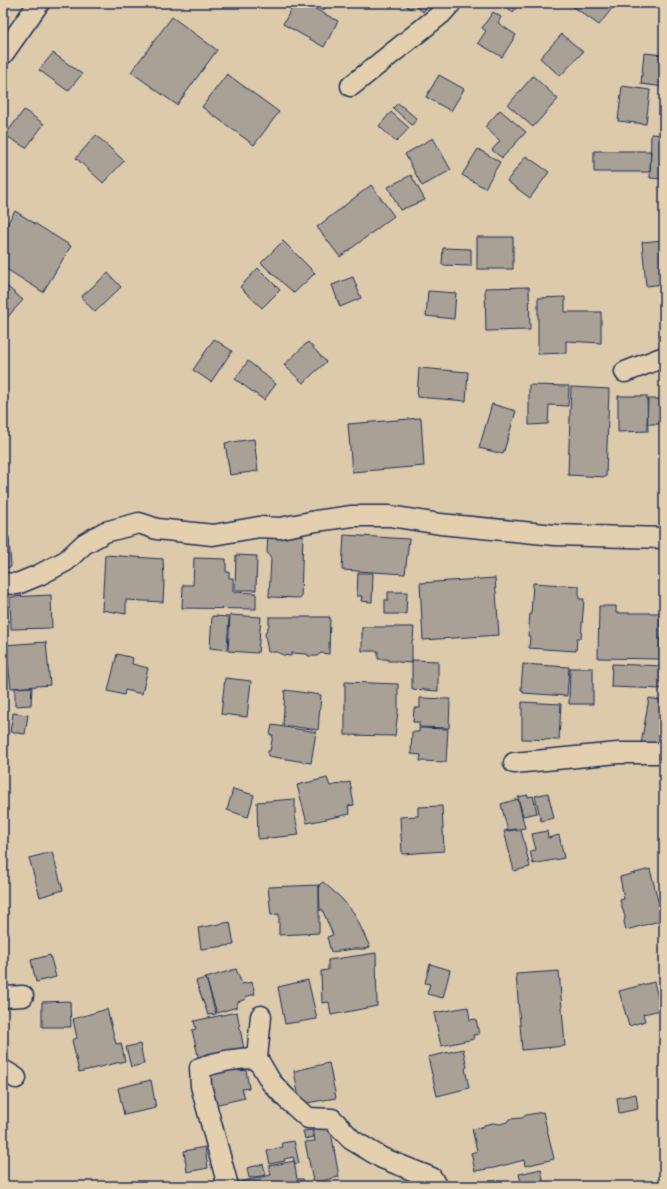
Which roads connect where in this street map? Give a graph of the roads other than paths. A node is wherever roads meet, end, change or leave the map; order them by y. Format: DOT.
graph roads {
  1 [pos="39,3"];
  2 [pos="451,3"];
  3 [pos="3,54"];
  4 [pos="351,86"];
  5 [pos="664,357"];
  6 [pos="625,372"];
  7 [pos="664,538"];
  8 [pos="3,583"];
  9 [pos="664,753"];
  10 [pos="514,763"];
  11 [pos="23,996"];
  12 [pos="3,997"];
  13 [pos="261,1016"];
  14 [pos="257,1058"];
  15 [pos="228,1186"];
  16 [pos="436,1186"];
  1 -- 3 [label="street"];
  2 -- 4 [label="street"];
  5 -- 6 [label="street"];
  7 -- 8 [label="street"];
  9 -- 10 [label="street"];
  11 -- 12 [label="street"];
  13 -- 14 [label="street"];
  14 -- 15 [label="street"];
  14 -- 16 [label="street"];
}
